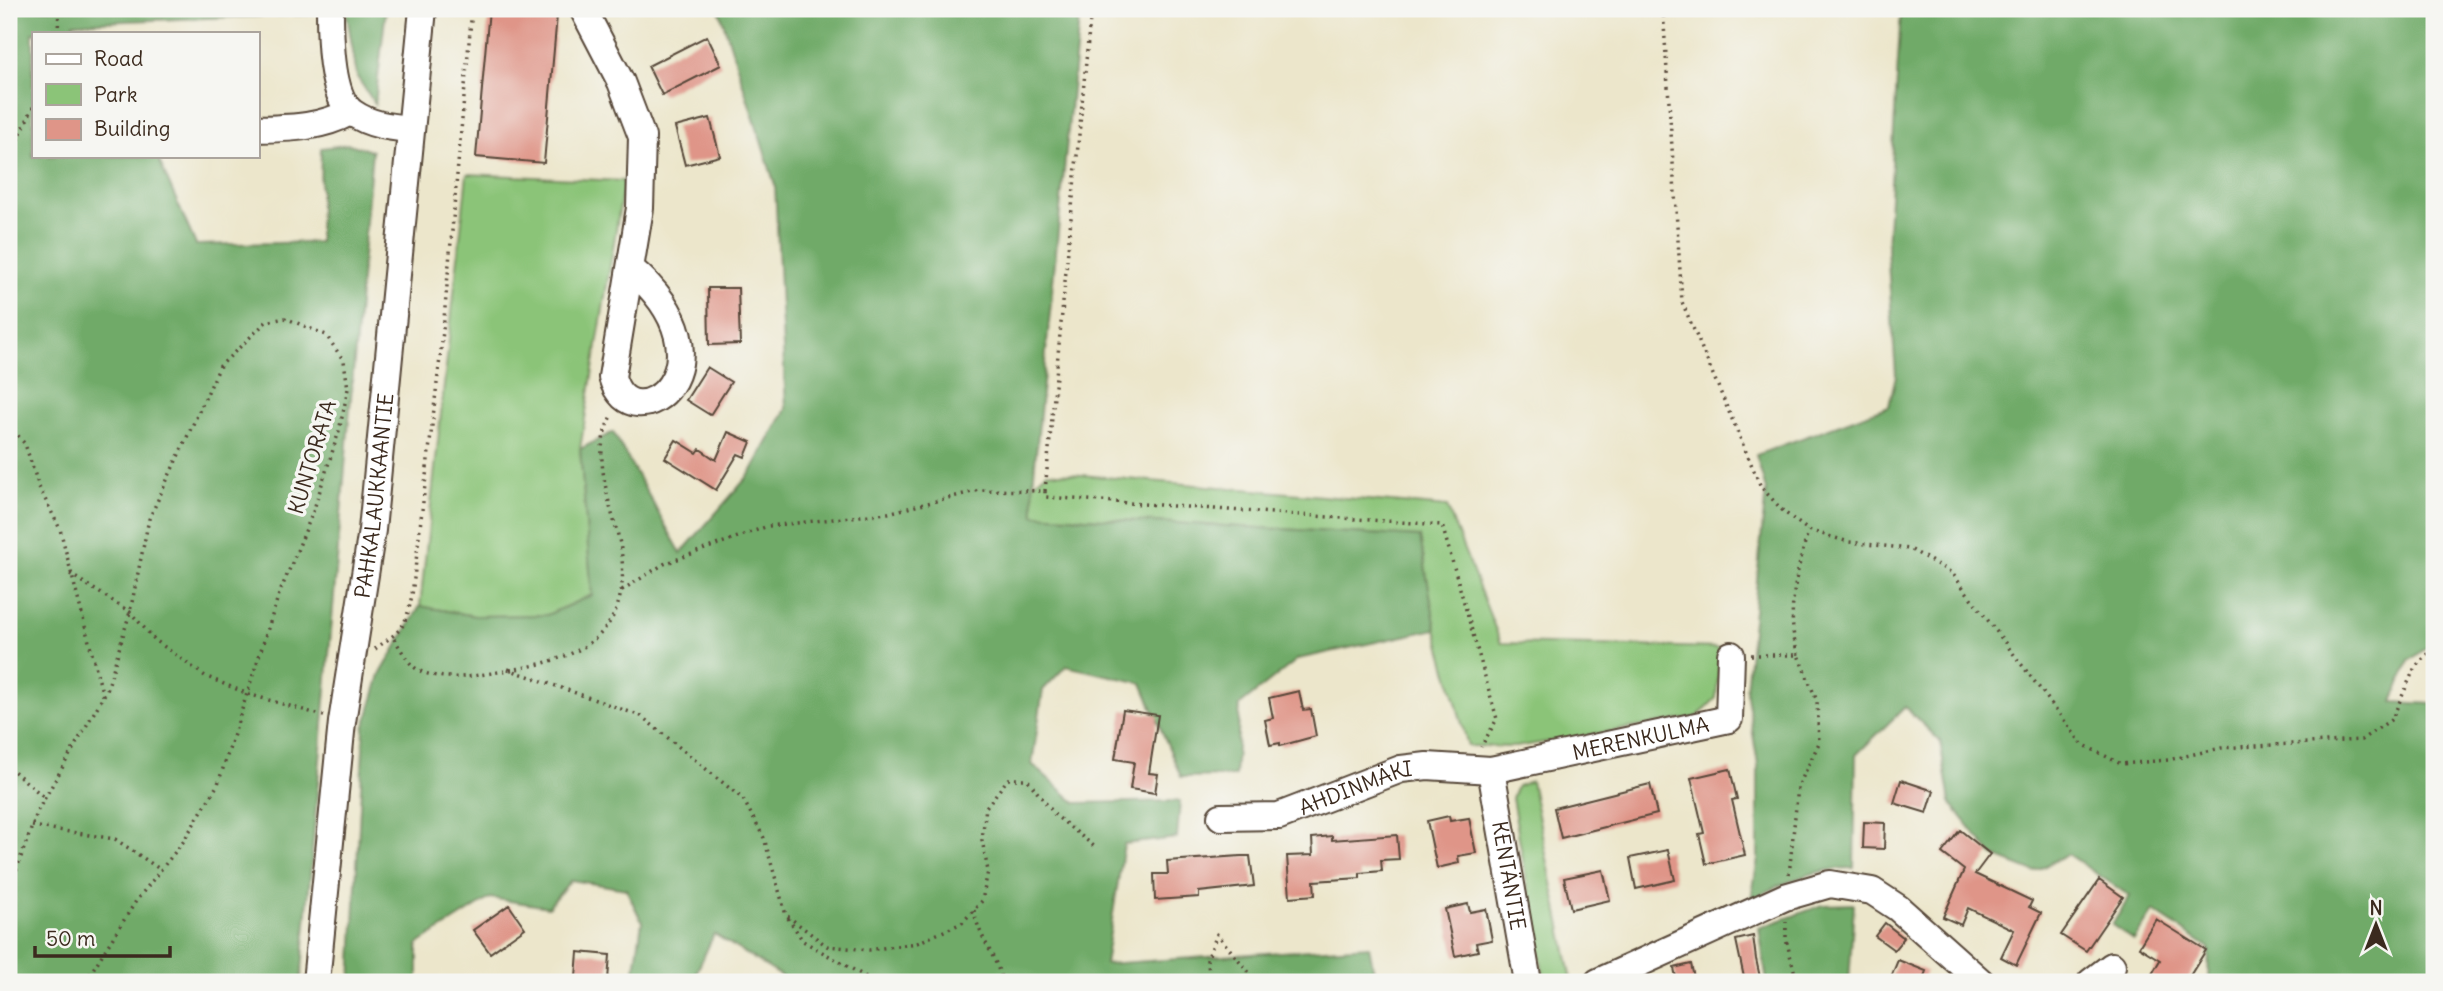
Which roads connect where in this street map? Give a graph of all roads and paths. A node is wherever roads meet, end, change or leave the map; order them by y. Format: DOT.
graph roads {
  1 [pos="59,9"];
  2 [pos="330,9"];
  3 [pos="423,9"];
  4 [pos="472,9"];
  5 [pos="583,9"];
  6 [pos="1091,9"];
  7 [pos="1663,9"];
  8 [pos="58,32"];
  9 [pos="32,109"];
  10 [pos="350,112"];
  11 [pos="259,129"];
  12 [pos="410,129"];
  13 [pos="9,159"];
  14 [pos="631,269"];
  15 [pos="622,396"];
  16 [pos="9,425"];
  17 [pos="1045,491"];
  18 [pos="1808,530"];
  19 [pos="70,574"];
  20 [pos="622,590"];
  21 [pos="130,612"];
  22 [pos="394,639"];
  23 [pos="2434,648"];
  24 [pos="371,654"];
  25 [pos="1731,655"];
  26 [pos="1798,655"];
  27 [pos="508,669"];
  28 [pos="248,694"];
  29 [pos="103,696"];
  30 [pos="342,722"];
  31 [pos="9,767"];
  32 [pos="1479,770"];
  33 [pos="45,798"];
  34 [pos="1221,817"];
  35 [pos="32,826"];
  36 [pos="1095,847"];
  37 [pos="160,870"];
  38 [pos="9,890"];
  39 [pos="1785,897"];
  40 [pos="974,910"];
  41 [pos="786,915"];
  42 [pos="2112,966"];
  43 [pos="85,982"];
  44 [pos="316,982"];
  45 [pos="875,982"];
  46 [pos="1002,982"];
  47 [pos="1211,982"];
  48 [pos="1257,982"];
  49 [pos="1528,982"];
  50 [pos="1598,982"];
  51 [pos="1797,982"];
  52 [pos="1981,982"];
  53 [pos="2091,982"];
  1 -- 8 [label="path"];
  2 -- 10 [label="street"];
  3 -- 12 [label="street, PAHKALAUKKAANTIE"];
  4 -- 22 [label="path"];
  5 -- 14 [label="street"];
  6 -- 17 [label="path"];
  7 -- 18 [label="path"];
  9 -- 13 [label="path"];
  10 -- 11 [label="street"];
  10 -- 12 [label="street"];
  12 -- 30 [label="street, PAHKALAUKKAANTIE"];
  14 -- 15 [label="street"];
  14 -- 15 [label="street"];
  15 -- 20 [label="path"];
  16 -- 19 [label="path"];
  17 -- 20 [label="path"];
  17 -- 32 [label="path"];
  18 -- 23 [label="path"];
  18 -- 26 [label="path"];
  19 -- 21 [label="path"];
  19 -- 29 [label="path"];
  20 -- 27 [label="path"];
  21 -- 28 [label="path"];
  21 -- 28 [label="path, KUNTORATA"];
  21 -- 29 [label="path, KUNTORATA"];
  22 -- 24 [label="path"];
  22 -- 27 [label="path"];
  25 -- 26 [label="path"];
  25 -- 32 [label="street, MERENKULMA"];
  26 -- 39 [label="path"];
  27 -- 41 [label="path"];
  28 -- 30 [label="path"];
  28 -- 37 [label="path, KUNTORATA"];
  29 -- 33 [label="path, KUNTORATA"];
  30 -- 44 [label="street, PAHKALAUKKAANTIE"];
  31 -- 33 [label="path"];
  32 -- 34 [label="street, AHDINMÄKI"];
  32 -- 49 [label="street, KENTÄNTIE"];
  33 -- 35 [label="path, KUNTORATA"];
  35 -- 37 [label="path"];
  35 -- 38 [label="path, KUNTORATA"];
  36 -- 40 [label="path"];
  37 -- 43 [label="path, KUNTORATA"];
  39 -- 50 [label="street"];
  39 -- 51 [label="path"];
  39 -- 52 [label="street"];
  40 -- 41 [label="path"];
  40 -- 46 [label="path"];
  41 -- 45 [label="path"];
  42 -- 53 [label="street"];
  47 -- 48 [label="path"];
}
